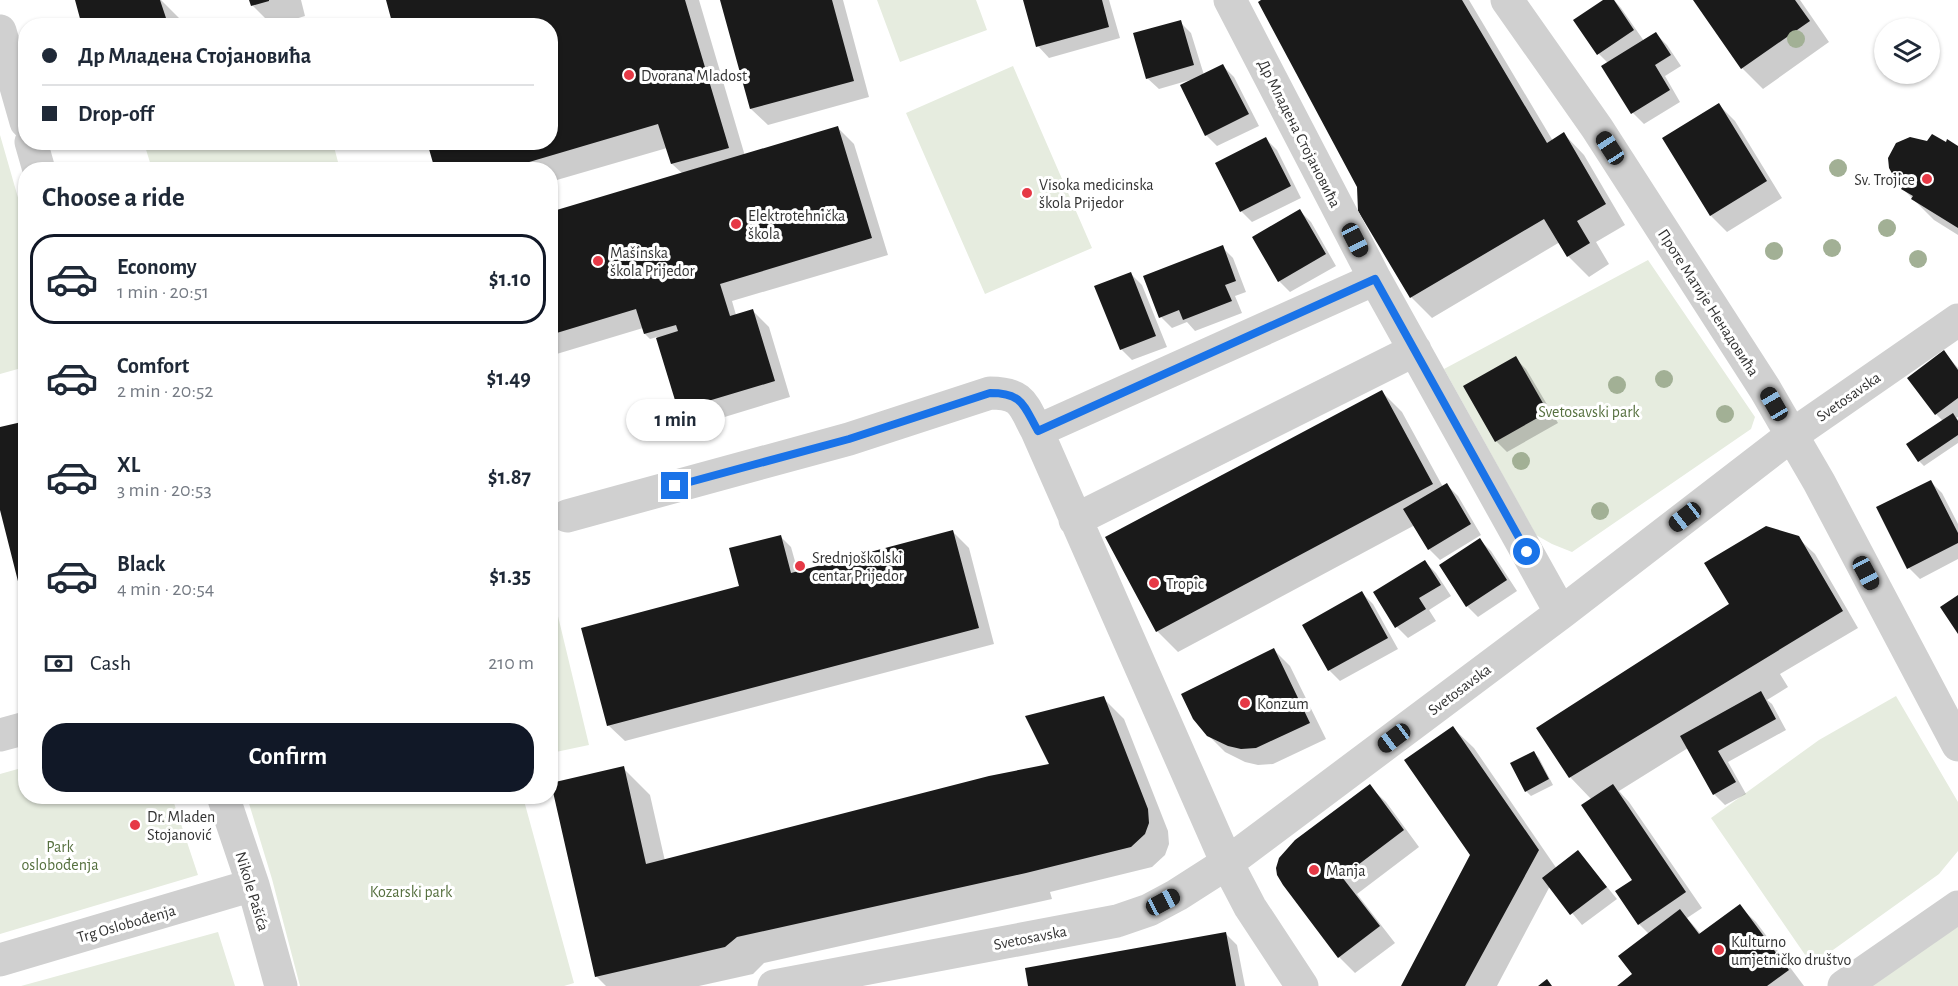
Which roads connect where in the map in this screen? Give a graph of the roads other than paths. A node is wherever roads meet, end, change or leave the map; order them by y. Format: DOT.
graph roads {
  1 [pos="1230,0"];
  2 [pos="1507,0"];
  3 [pos="0,31"];
  4 [pos="18,94"];
  5 [pos="1375,279"];
  6 [pos="1958,320"];
  7 [pos="1415,350"];
  8 [pos="1038,431"];
  9 [pos="1792,435"];
  10 [pos="567,516"];
  11 [pos="1075,520"];
  12 [pos="1561,613"];
  13 [pos="18,730"];
  14 [pos="0,735"];
  15 [pos="1958,745"];
  16 [pos="226,804"];
  17 [pos="1227,863"];
  18 [pos="253,885"];
  19 [pos="1958,907"];
  20 [pos="0,960"];
  21 [pos="281,986"];
  22 [pos="774,986"];
  23 [pos="1302,986"];
  24 [pos="1844,986"];
  1 -- 5 [label="street, Др Младена Стојановића"];
  2 -- 9 [label="street, Проте Матије Ненадовића"];
  3 -- 4 [label="street"];
  5 -- 7 [label="street, Др Младена Стојановића"];
  5 -- 8 [label="street"];
  6 -- 9 [label="street, Svetosavska"];
  7 -- 11 [label="street"];
  7 -- 12 [label="street, Др Младена Стојановића"];
  8 -- 10 [label="street"];
  8 -- 11 [label="street"];
  9 -- 12 [label="street, Svetosavska"];
  9 -- 15 [label="street, Проте Матије Ненадовића"];
  11 -- 17 [label="street"];
  12 -- 17 [label="street, Svetosavska"];
  13 -- 14 [label="street"];
  16 -- 18 [label="street, Nikole Pašića"];
  17 -- 22 [label="street, Svetosavska"];
  17 -- 23 [label="street"];
  18 -- 20 [label="street, Trg Oslobođenja"];
  18 -- 21 [label="street, Nikole Pašića"];
  19 -- 24 [label="street"];
}
